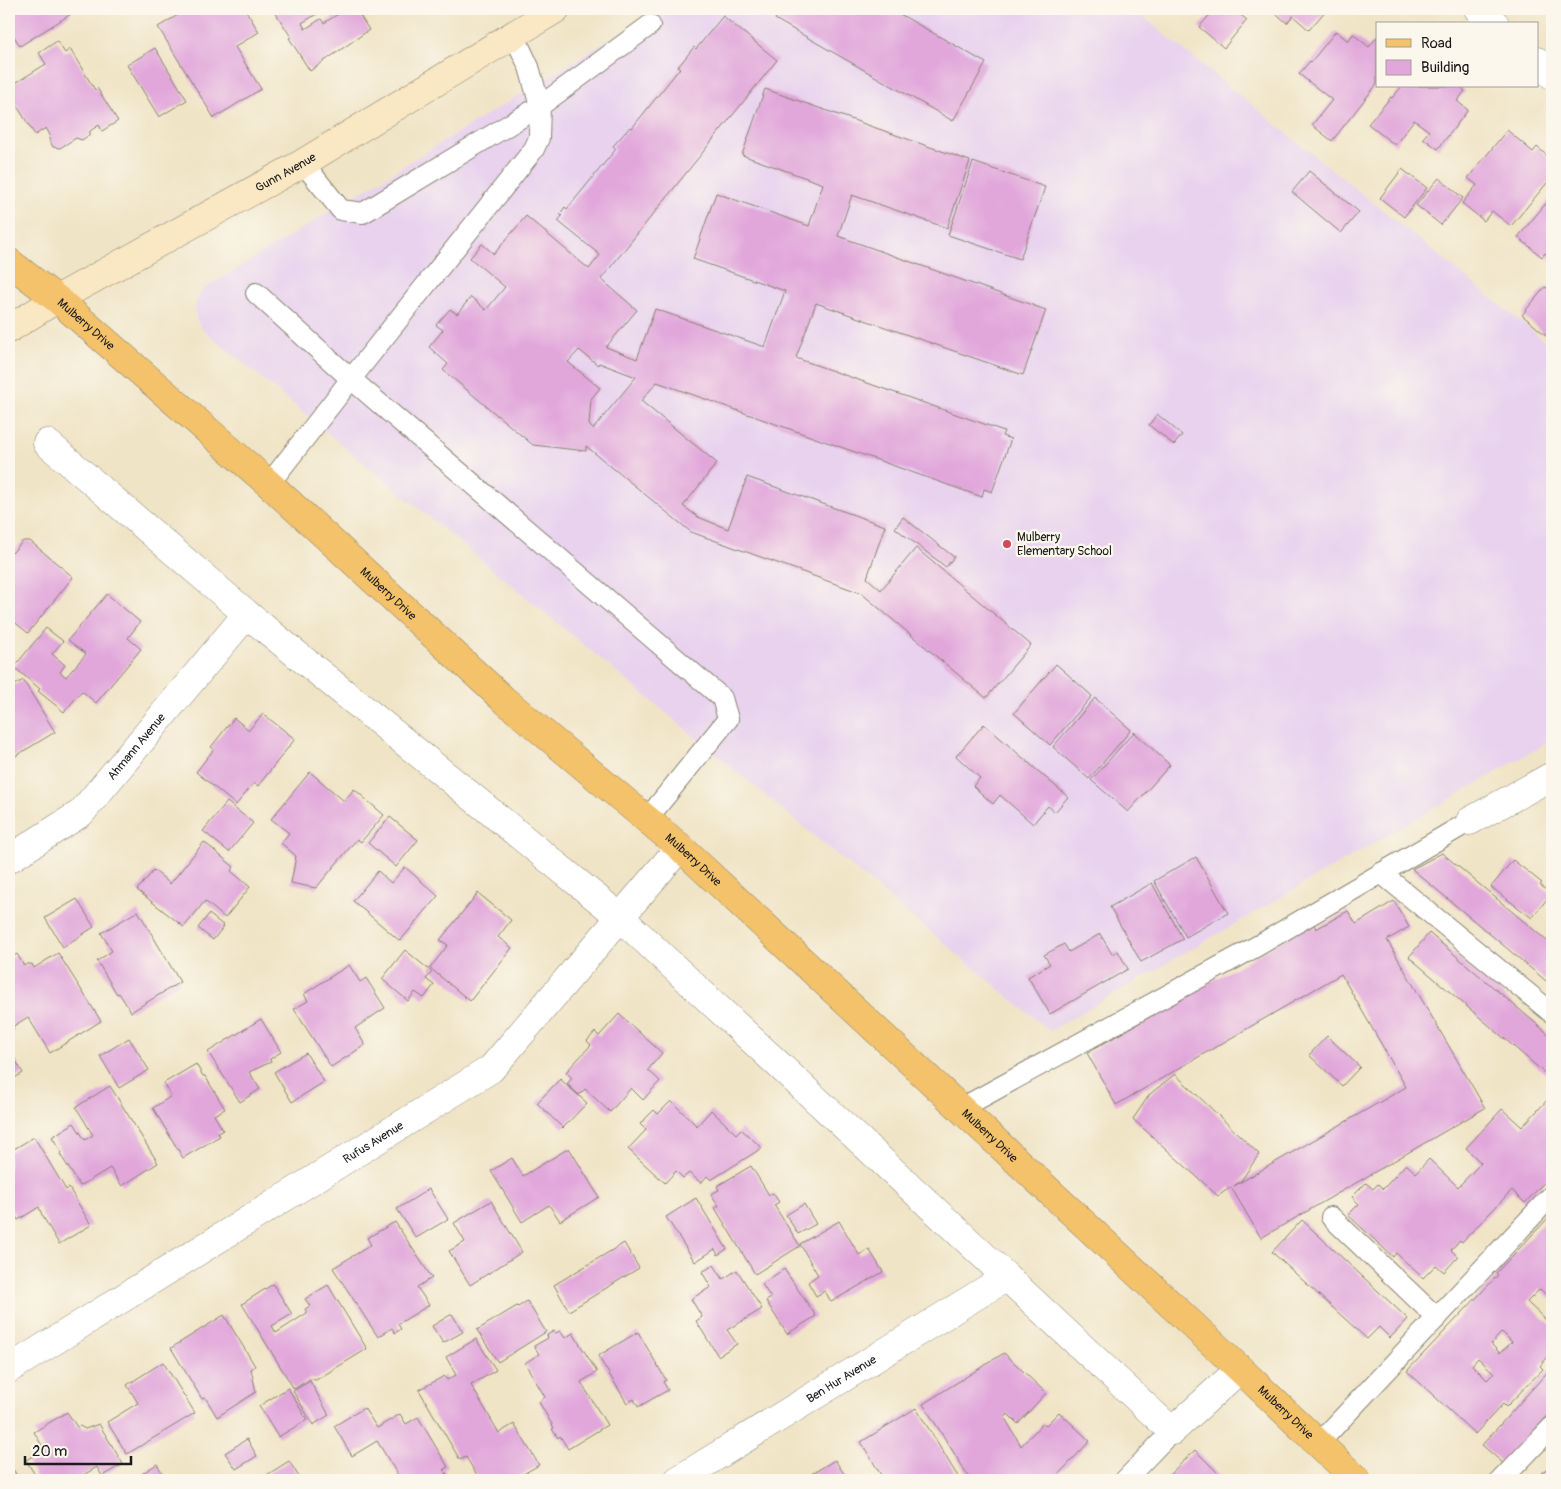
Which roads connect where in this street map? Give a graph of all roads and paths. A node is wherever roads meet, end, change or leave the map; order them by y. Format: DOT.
graph roads {
  1 [pos="556,9"];
  2 [pos="1478,9"];
  3 [pos="1493,22"];
  4 [pos="650,25"];
  5 [pos="514,35"];
  6 [pos="1538,63"];
  7 [pos="1552,75"];
  8 [pos="540,106"];
  9 [pos="303,163"];
  10 [pos="9,262"];
  11 [pos="256,293"];
  12 [pos="57,298"];
  13 [pos="9,329"];
  14 [pos="351,379"];
  15 [pos="47,443"];
  16 [pos="268,484"];
  17 [pos="247,614"];
  18 [pos="1552,776"];
  19 [pos="647,819"];
  20 [pos="1470,821"];
  21 [pos="680,847"];
  22 [pos="9,859"];
  23 [pos="1381,873"];
  24 [pos="620,917"];
  25 [pos="1552,1013"];
  26 [pos="960,1109"];
  27 [pos="1552,1195"];
  28 [pos="1331,1217"];
  29 [pos="1005,1278"];
  30 [pos="1437,1318"];
  31 [pos="9,1369"];
  32 [pos="1240,1369"];
  33 [pos="1552,1427"];
  34 [pos="1172,1432"];
  35 [pos="1318,1444"];
  36 [pos="678,1480"];
  37 [pos="1126,1480"];
  38 [pos="1357,1480"];
  39 [pos="1501,1480"];
  1 -- 5 [label="street, Gunn Avenue"];
  2 -- 3 [label="street"];
  4 -- 8 [label="lane"];
  5 -- 8 [label="lane"];
  5 -- 9 [label="street, Gunn Avenue"];
  6 -- 7 [label="street"];
  8 -- 9 [label="lane"];
  8 -- 14 [label="lane"];
  9 -- 12 [label="street, Gunn Avenue"];
  10 -- 12 [label="main road, Mulberry Drive"];
  11 -- 14 [label="lane"];
  12 -- 13 [label="street, Gunn Avenue"];
  12 -- 16 [label="main road, Mulberry Drive"];
  14 -- 16 [label="lane"];
  14 -- 19 [label="lane"];
  15 -- 17 [label="street"];
  16 -- 19 [label="main road, Mulberry Drive"];
  17 -- 22 [label="street, Ahmann Avenue"];
  17 -- 24 [label="street"];
  18 -- 20 [label="street"];
  19 -- 21 [label="main road, Mulberry Drive"];
  20 -- 23 [label="lane"];
  21 -- 24 [label="street, Rufus Avenue"];
  21 -- 26 [label="main road, Mulberry Drive"];
  23 -- 25 [label="lane"];
  23 -- 26 [label="lane"];
  24 -- 29 [label="street"];
  24 -- 31 [label="street, Rufus Avenue"];
  26 -- 32 [label="main road, Mulberry Drive"];
  27 -- 30 [label="lane"];
  28 -- 30 [label="lane"];
  29 -- 34 [label="street"];
  29 -- 36 [label="street, Ben Hur Avenue"];
  30 -- 35 [label="lane"];
  32 -- 34 [label="street"];
  32 -- 35 [label="main road, Mulberry Drive"];
  33 -- 39 [label="lane"];
  34 -- 37 [label="lane"];
  35 -- 38 [label="main road, Mulberry Drive"];
}
